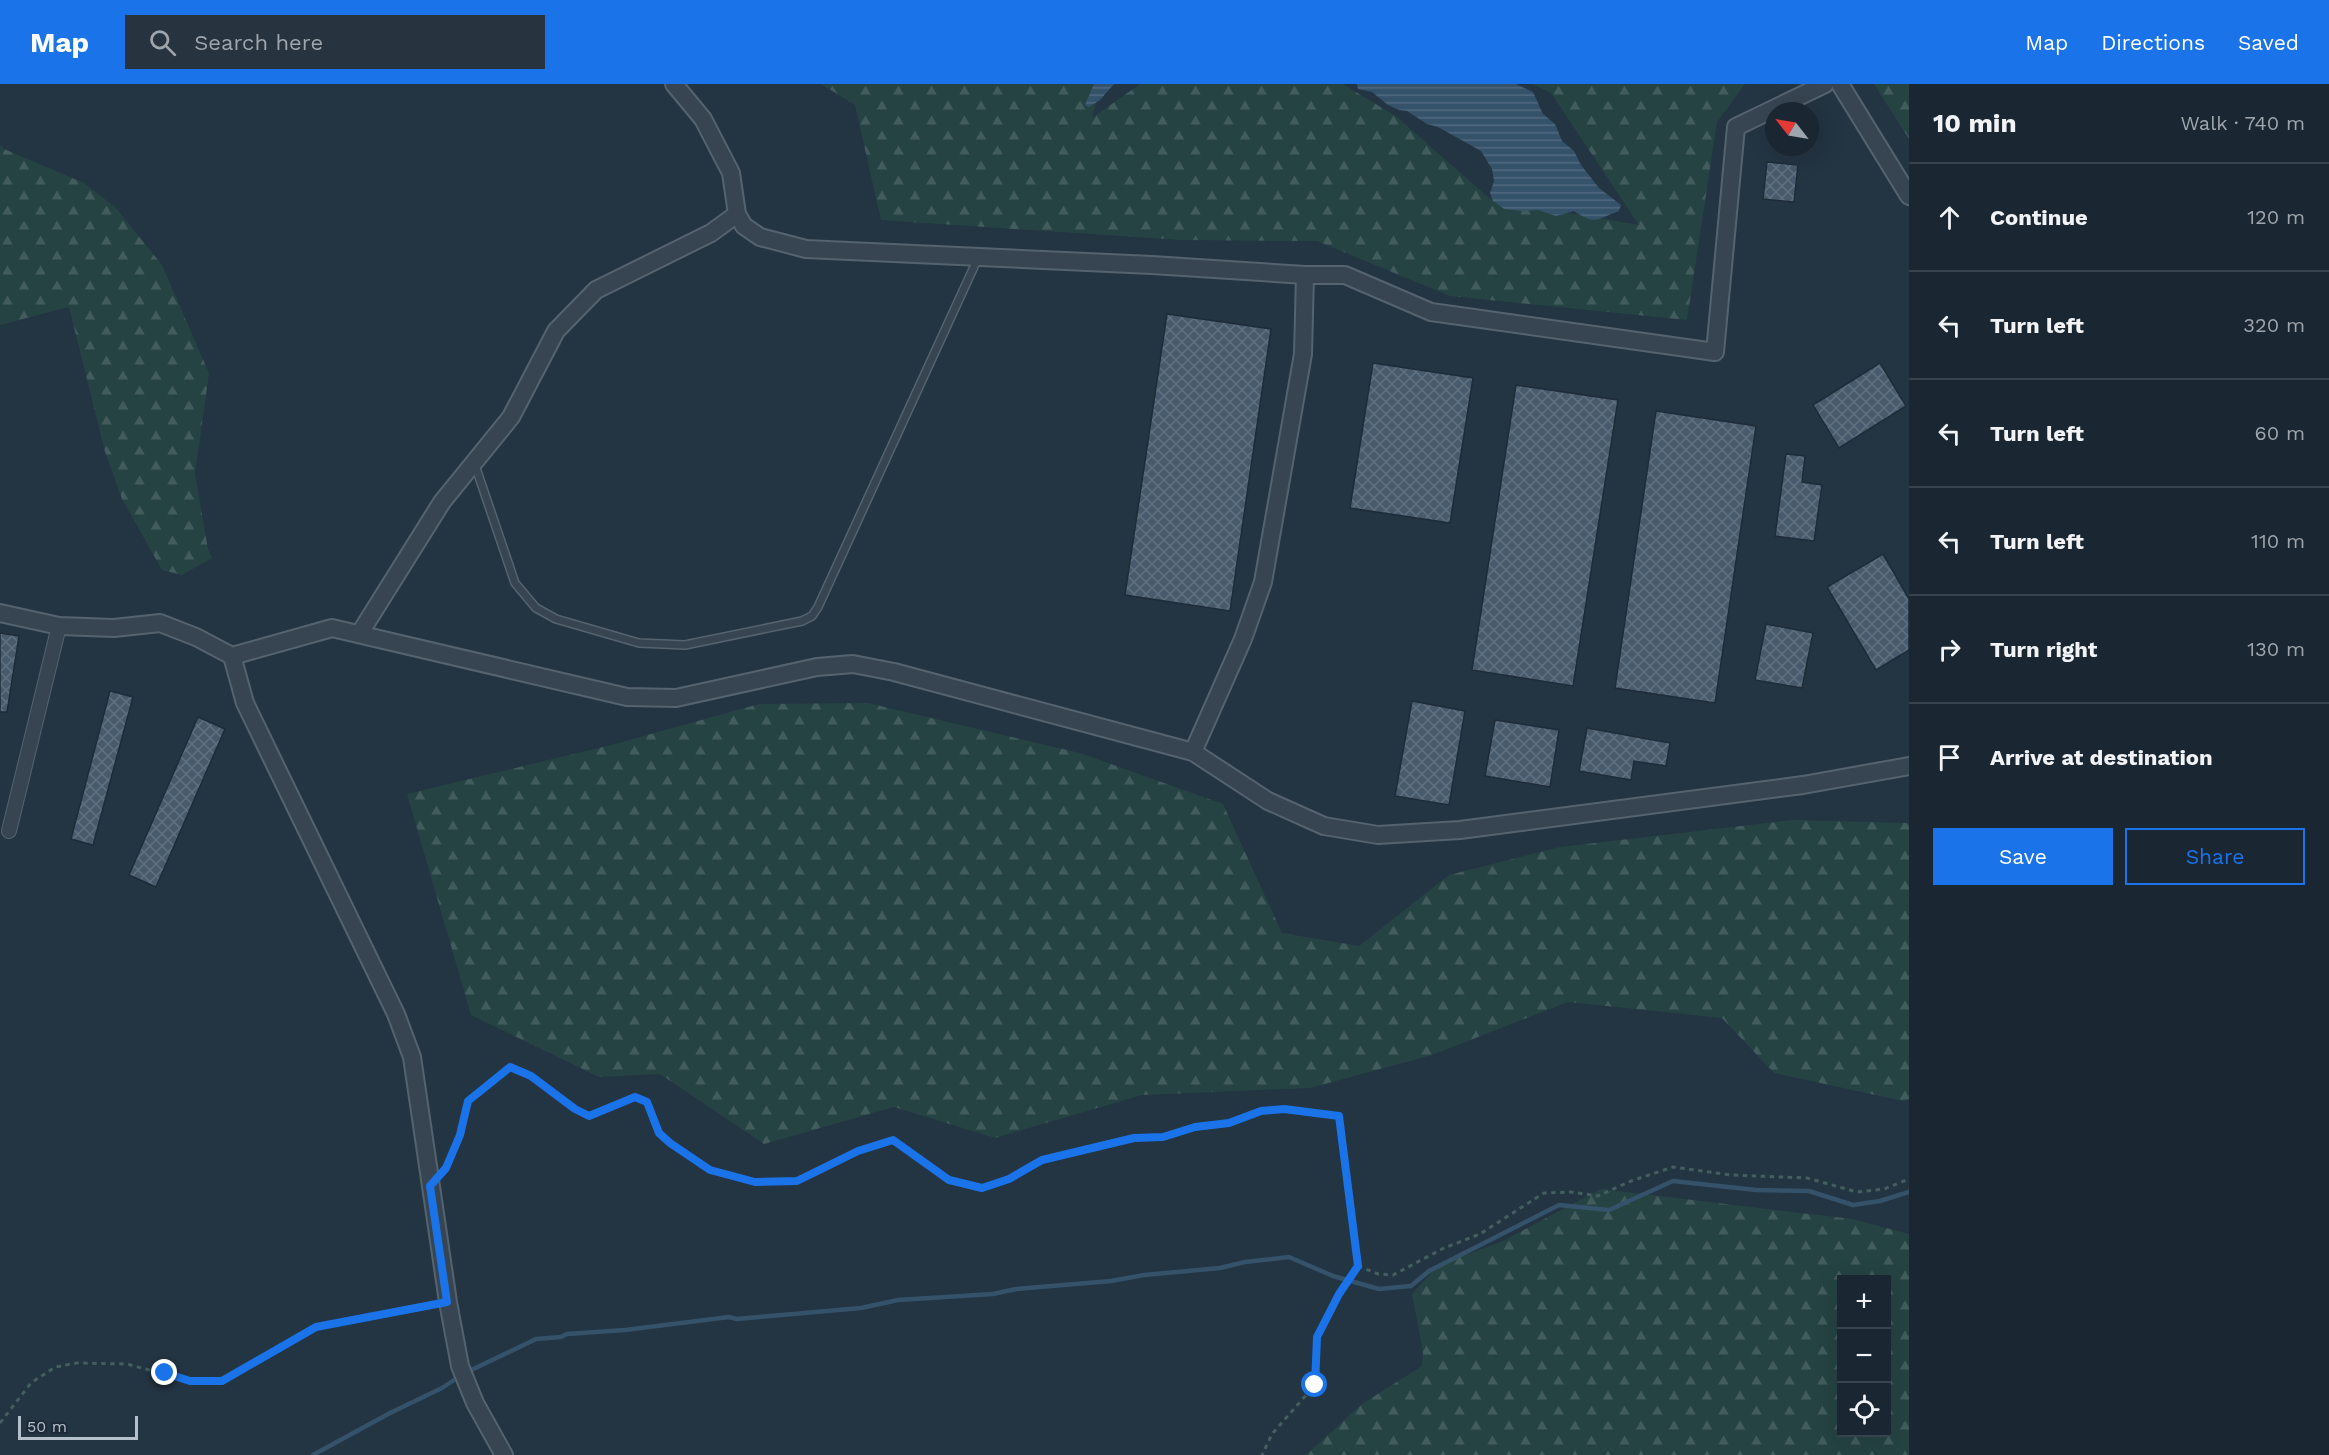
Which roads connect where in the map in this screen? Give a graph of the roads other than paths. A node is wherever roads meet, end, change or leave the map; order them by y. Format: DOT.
graph roads {
  1 [pos="674,84"];
  2 [pos="1825,84"];
  3 [pos="1840,84"];
  4 [pos="1909,196"];
  5 [pos="737,214"];
  6 [pos="979,258"];
  7 [pos="1305,275"];
  8 [pos="474,462"];
  9 [pos="0,613"];
  10 [pos="59,626"];
  11 [pos="360,633"];
  12 [pos="232,656"];
  13 [pos="1193,752"];
  14 [pos="1909,766"];
  15 [pos="9,831"];
  16 [pos="504,1455"];
  1 -- 5 [label="street"];
  2 -- 7 [label="street"];
  3 -- 4 [label="street"];
  5 -- 6 [label="street"];
  5 -- 8 [label="street"];
  6 -- 7 [label="street"];
  6 -- 8 [label="lane"];
  7 -- 13 [label="street"];
  8 -- 11 [label="street"];
  9 -- 10 [label="street"];
  10 -- 12 [label="street"];
  10 -- 15 [label="street"];
  11 -- 12 [label="street"];
  11 -- 13 [label="street"];
  12 -- 16 [label="street"];
  13 -- 14 [label="street"];
}
